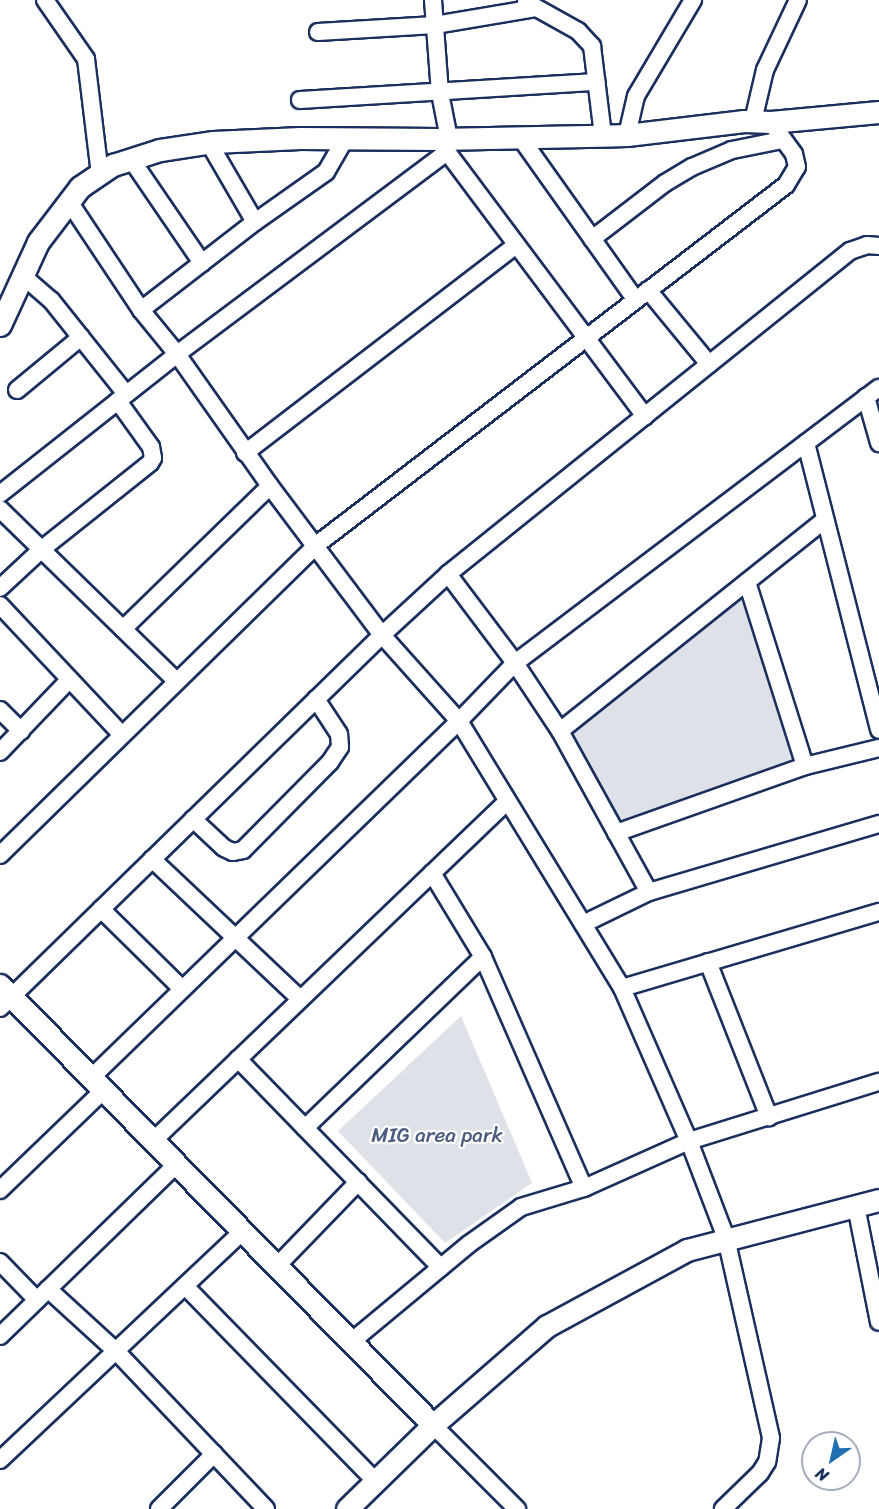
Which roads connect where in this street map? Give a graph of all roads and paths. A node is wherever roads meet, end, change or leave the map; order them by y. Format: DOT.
graph roads {
  1 [pos="45,0"];
  2 [pos="433,0"];
  3 [pos="693,0"];
  4 [pos="798,0"];
  5 [pos="529,4"];
  6 [pos="435,25"];
  7 [pos="318,32"];
  8 [pos="596,82"];
  9 [pos="440,93"];
  10 [pos="300,100"];
  11 [pos="879,112"];
  12 [pos="769,128"];
  13 [pos="603,135"];
  14 [pos="627,135"];
  15 [pos="520,137"];
  16 [pos="346,138"];
  17 [pos="209,143"];
  18 [pos="445,144"];
  19 [pos="131,159"];
  20 [pos="100,174"];
  21 [pos="68,200"];
  22 [pos="255,222"];
  23 [pos="592,239"];
  24 [pos="516,245"];
  25 [pos="879,246"];
  26 [pos="202,263"];
  27 [pos="23,276"];
  28 [pos="642,295"];
  29 [pos="141,310"];
  30 [pos="0,325"];
  31 [pos="81,337"];
  32 [pos="586,338"];
  33 [pos="177,354"];
  34 [pos="709,364"];
  35 [pos="17,390"];
  36 [pos="873,392"];
  37 [pos="122,398"];
  38 [pos="645,416"];
  39 [pos="806,443"];
  40 [pos="879,443"];
  41 [pos="245,453"];
  42 [pos="270,486"];
  43 [pos="0,494"];
  44 [pos="0,508"];
  45 [pos="824,520"];
  46 [pos="315,546"];
  47 [pos="42,549"];
  48 [pos="448,574"];
  49 [pos="747,582"];
  50 [pos="0,588"];
  51 [pos="0,605"];
  52 [pos="123,629"];
  53 [pos="382,635"];
  54 [pos="515,663"];
  55 [pos="69,681"];
  56 [pos="176,681"];
  57 [pos="316,699"];
  58 [pos="0,710"];
  59 [pos="459,721"];
  60 [pos="21,730"];
  61 [pos="879,730"];
  62 [pos="560,731"];
  63 [pos="122,735"];
  64 [pos="879,748"];
  65 [pos="0,752"];
  66 [pos="805,766"];
  67 [pos="507,801"];
  68 [pos="193,819"];
  69 [pos="879,824"];
  70 [pos="616,832"];
  71 [pos="0,855"];
  72 [pos="152,859"];
  73 [pos="432,873"];
  74 [pos="649,892"];
  75 [pos="101,909"];
  76 [pos="879,912"];
  77 [pos="583,924"];
  78 [pos="236,937"];
  79 [pos="483,957"];
  80 [pos="708,962"];
  81 [pos="622,988"];
  82 [pos="182,989"];
  83 [pos="4,996"];
  84 [pos="300,999"];
  85 [pos="238,1059"];
  86 [pos="879,1082"];
  87 [pos="98,1084"];
  88 [pos="769,1117"];
  89 [pos="305,1128"];
  90 [pos="154,1140"];
  91 [pos="689,1141"];
  92 [pos="177,1164"];
  93 [pos="358,1182"];
  94 [pos="584,1188"];
  95 [pos="0,1190"];
  96 [pos="879,1200"];
  97 [pos="856,1206"];
  98 [pos="243,1231"];
  99 [pos="726,1238"];
  100 [pos="0,1262"];
  101 [pos="277,1266"];
  102 [pos="441,1268"];
  103 [pos="184,1286"];
  104 [pos="43,1295"];
  105 [pos="879,1319"];
  106 [pos="0,1336"];
  107 [pos="351,1342"];
  108 [pos="116,1351"];
  109 [pos="433,1425"];
  110 [pos="214,1454"];
  111 [pos="0,1460"];
  112 [pos="375,1481"];
  113 [pos="159,1509"];
  114 [pos="266,1509"];
  115 [pos="347,1509"];
  116 [pos="517,1509"];
  117 [pos="723,1509"];
  1 -- 20 [label="street"];
  2 -- 6 [label="street"];
  3 -- 14 [label="street"];
  4 -- 12 [label="street"];
  5 -- 6 [label="street"];
  5 -- 8 [label="street"];
  6 -- 7 [label="street"];
  6 -- 9 [label="street"];
  8 -- 9 [label="street"];
  8 -- 13 [label="street"];
  9 -- 10 [label="street"];
  9 -- 18 [label="street"];
  11 -- 12 [label="street"];
  12 -- 14 [label="street"];
  12 -- 23 [label="street"];
  12 -- 28 [label="street"];
  13 -- 14 [label="street"];
  13 -- 15 [label="street"];
  15 -- 18 [label="street"];
  15 -- 23 [label="street"];
  16 -- 17 [label="street"];
  16 -- 18 [label="street"];
  16 -- 22 [label="street"];
  17 -- 19 [label="street"];
  17 -- 22 [label="street"];
  18 -- 24 [label="street"];
  18 -- 33 [label="street"];
  19 -- 20 [label="street"];
  19 -- 26 [label="street"];
  20 -- 21 [label="street"];
  21 -- 27 [label="street"];
  21 -- 29 [label="street"];
  22 -- 26 [label="street"];
  23 -- 28 [label="street"];
  24 -- 32 [label="street"];
  24 -- 41 [label="street"];
  25 -- 34 [label="street"];
  26 -- 29 [label="street"];
  27 -- 30 [label="street"];
  27 -- 31 [label="street"];
  28 -- 32 [label="street"];
  28 -- 34 [label="street"];
  29 -- 33 [label="street"];
  31 -- 35 [label="street"];
  31 -- 37 [label="street"];
  32 -- 38 [label="street"];
  32 -- 46 [label="street"];
  33 -- 37 [label="street"];
  33 -- 41 [label="street"];
  34 -- 38 [label="street"];
  36 -- 39 [label="street"];
  36 -- 40 [label="street"];
  37 -- 43 [label="street"];
  37 -- 47 [label="street"];
  38 -- 48 [label="street"];
  39 -- 45 [label="street"];
  39 -- 54 [label="street"];
  41 -- 42 [label="street"];
  42 -- 46 [label="street"];
  42 -- 52 [label="street"];
  44 -- 47 [label="street"];
  45 -- 49 [label="street"];
  45 -- 61 [label="street"];
  46 -- 53 [label="street"];
  46 -- 56 [label="street"];
  47 -- 50 [label="street"];
  47 -- 52 [label="street"];
  48 -- 53 [label="street"];
  48 -- 54 [label="street"];
  49 -- 62 [label="street"];
  49 -- 66 [label="street"];
  51 -- 55 [label="street"];
  52 -- 56 [label="street"];
  53 -- 57 [label="street"];
  53 -- 59 [label="street"];
  54 -- 59 [label="street"];
  54 -- 62 [label="street"];
  55 -- 60 [label="street"];
  55 -- 63 [label="street"];
  56 -- 63 [label="street"];
  57 -- 68 [label="street"];
  57 -- 68 [label="street"];
  58 -- 60 [label="street"];
  59 -- 67 [label="street"];
  59 -- 78 [label="street"];
  60 -- 65 [label="street"];
  62 -- 70 [label="street"];
  63 -- 71 [label="street"];
  64 -- 66 [label="street"];
  66 -- 70 [label="street"];
  67 -- 73 [label="street"];
  67 -- 77 [label="street"];
  68 -- 72 [label="street"];
  69 -- 74 [label="street"];
  70 -- 74 [label="street"];
  72 -- 75 [label="street"];
  72 -- 78 [label="street"];
  73 -- 79 [label="street"];
  73 -- 84 [label="street"];
  74 -- 77 [label="street"];
  75 -- 82 [label="street"];
  75 -- 83 [label="street"];
  76 -- 80 [label="street"];
  77 -- 81 [label="street"];
  78 -- 82 [label="street"];
  78 -- 84 [label="street"];
  79 -- 89 [label="street"];
  79 -- 94 [label="street"];
  80 -- 81 [label="street"];
  80 -- 88 [label="street"];
  81 -- 91 [label="street"];
  82 -- 87 [label="street"];
  83 -- 87 [label="street"];
  84 -- 85 [label="street"];
  85 -- 89 [label="street"];
  85 -- 90 [label="street"];
  86 -- 88 [label="street"];
  87 -- 90 [label="street"];
  87 -- 95 [label="street"];
  88 -- 91 [label="street"];
  89 -- 93 [label="street"];
  90 -- 92 [label="street"];
  91 -- 94 [label="street"];
  91 -- 99 [label="street"];
  92 -- 98 [label="street"];
  92 -- 104 [label="street"];
  93 -- 101 [label="street"];
  93 -- 102 [label="street"];
  94 -- 102 [label="street"];
  96 -- 97 [label="street"];
  97 -- 99 [label="street"];
  97 -- 105 [label="street"];
  98 -- 101 [label="street"];
  98 -- 103 [label="street"];
  99 -- 109 [label="street"];
  99 -- 117 [label="street"];
  100 -- 104 [label="street"];
  101 -- 107 [label="street"];
  102 -- 107 [label="street"];
  103 -- 108 [label="street"];
  103 -- 112 [label="street"];
  104 -- 106 [label="street"];
  104 -- 108 [label="street"];
  107 -- 109 [label="street"];
  108 -- 110 [label="street"];
  108 -- 111 [label="street"];
  109 -- 112 [label="street"];
  109 -- 116 [label="street"];
  110 -- 113 [label="street"];
  110 -- 114 [label="street"];
  112 -- 115 [label="street"];
}
